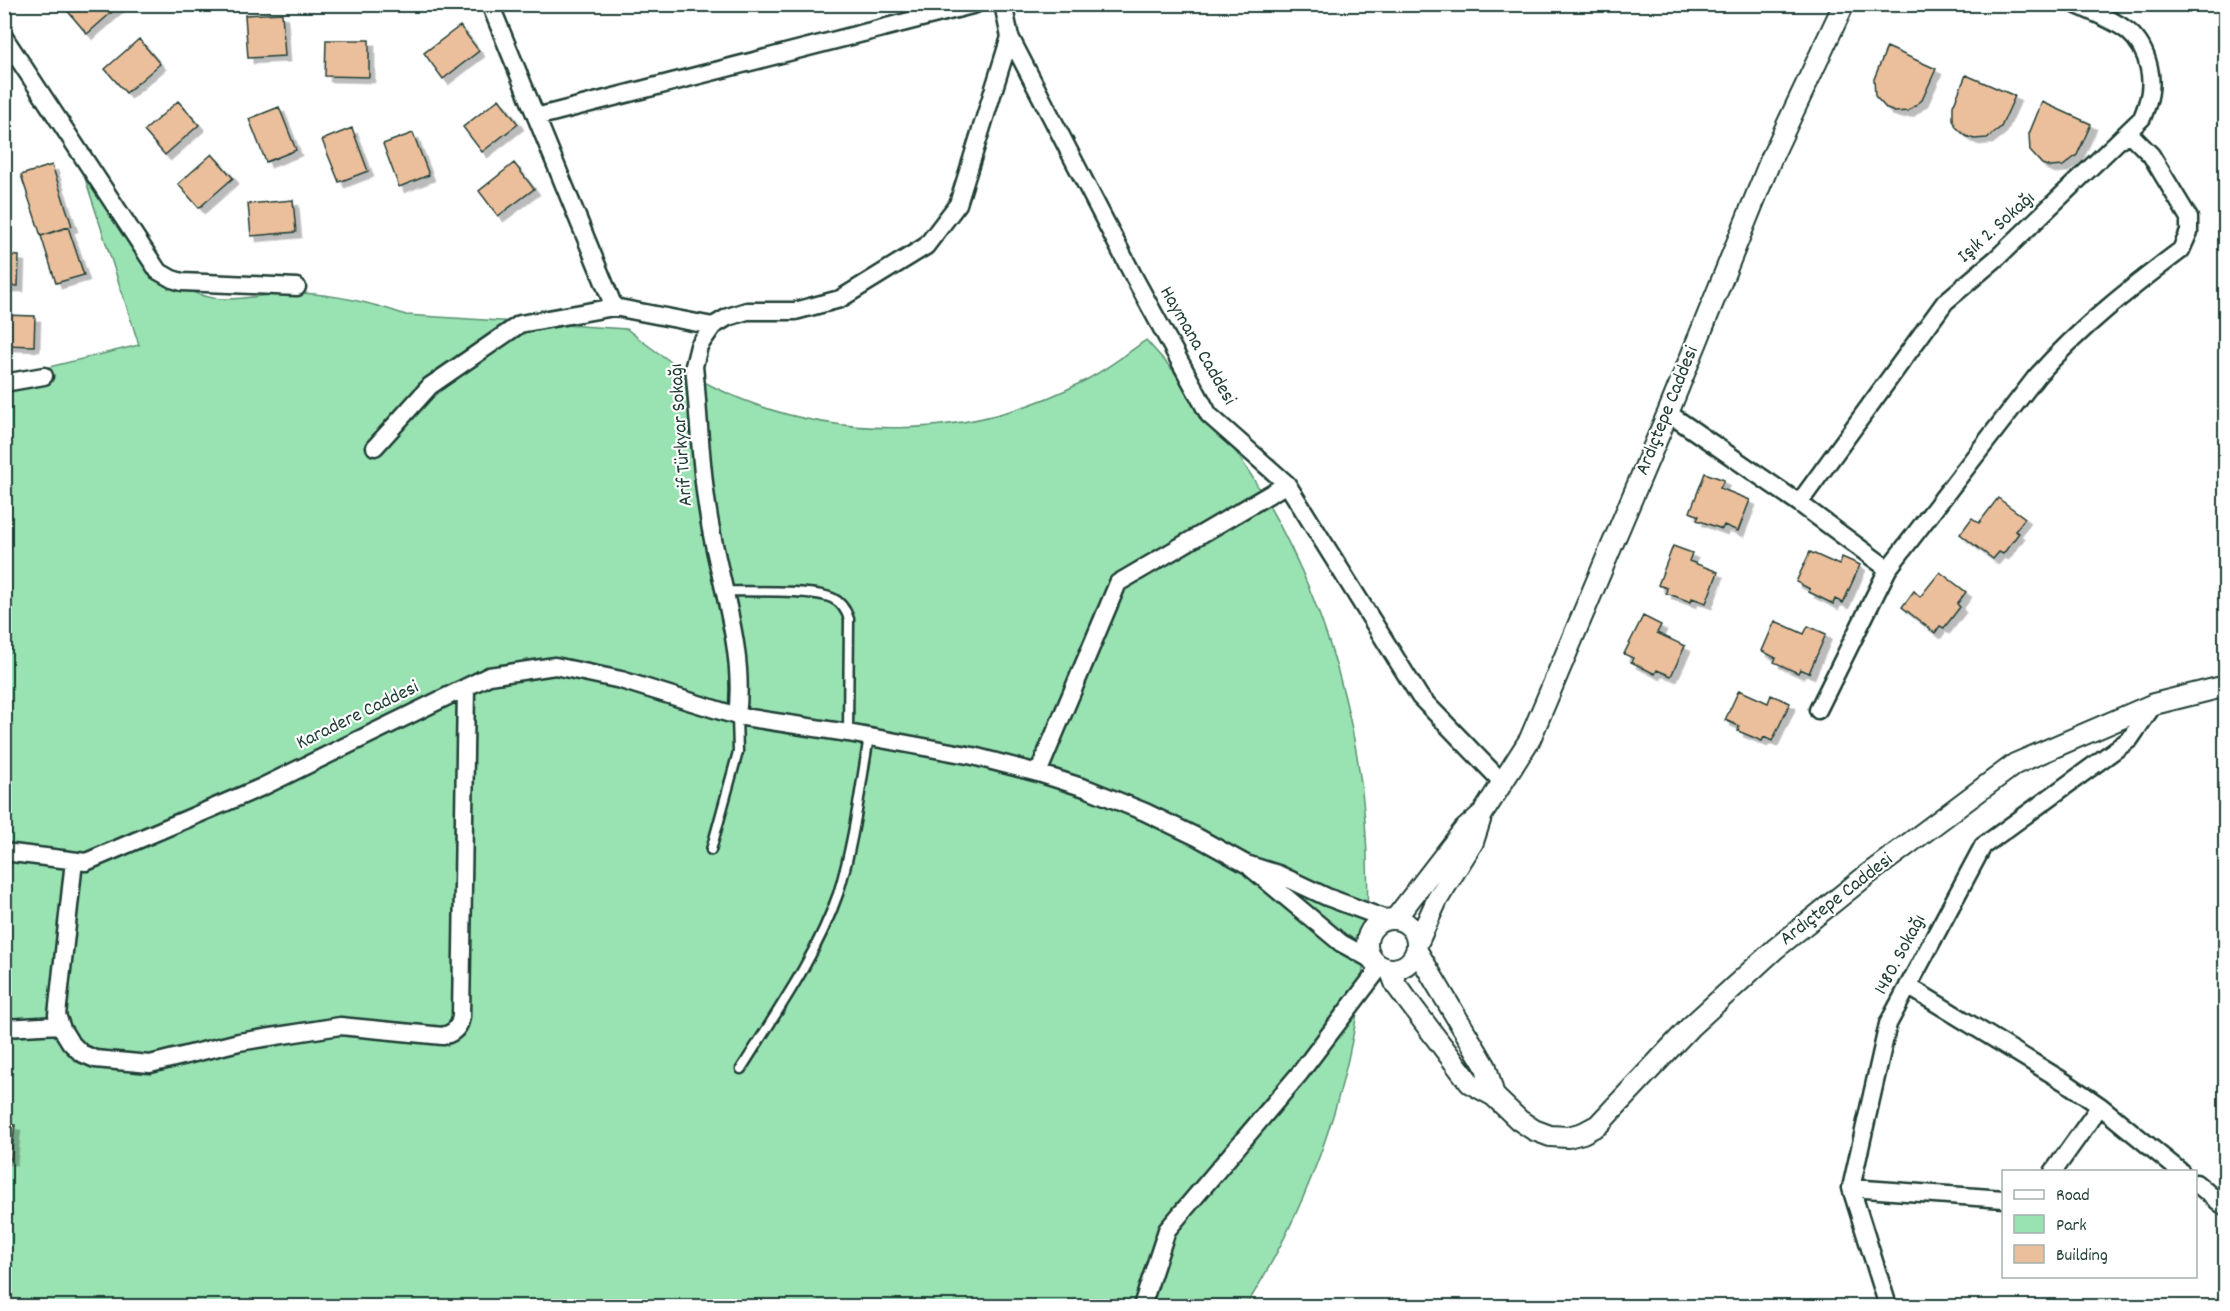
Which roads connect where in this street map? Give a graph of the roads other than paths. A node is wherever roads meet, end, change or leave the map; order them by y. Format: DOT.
graph roads {
  1 [pos="490,4"];
  2 [pos="976,4"];
  3 [pos="1003,4"];
  4 [pos="1844,4"];
  5 [pos="2075,4"];
  6 [pos="4,37"];
  7 [pos="1010,37"];
  8 [pos="536,117"];
  9 [pos="2129,133"];
  10 [pos="297,287"];
  11 [pos="614,306"];
  12 [pos="713,326"];
  13 [pos="44,376"];
  14 [pos="4,384"];
  15 [pos="1668,413"];
  16 [pos="375,447"];
  17 [pos="1287,484"];
  18 [pos="1799,503"];
  19 [pos="1888,569"];
  20 [pos="723,591"];
  21 [pos="2226,686"];
  22 [pos="466,687"];
  23 [pos="2154,704"];
  24 [pos="1818,710"];
  25 [pos="737,716"];
  26 [pos="848,733"];
  27 [pos="869,737"];
  28 [pos="1038,773"];
  29 [pos="1503,783"];
  30 [pos="1483,813"];
  31 [pos="711,850"];
  32 [pos="4,852"];
  33 [pos="74,861"];
  34 [pos="1246,864"];
  35 [pos="1391,919"];
  36 [pos="1417,947"];
  37 [pos="1382,966"];
  38 [pos="1908,986"];
  39 [pos="60,1025"];
  40 [pos="4,1028"];
  41 [pos="741,1069"];
  42 [pos="1494,1096"];
  43 [pos="2100,1106"];
  44 [pos="2054,1170"];
  45 [pos="2179,1170"];
  46 [pos="2197,1184"];
  47 [pos="1851,1188"];
  48 [pos="2002,1198"];
  49 [pos="2226,1208"];
  50 [pos="1142,1306"];
  51 [pos="1888,1306"];
  1 -- 8 [label="street"];
  2 -- 8 [label="street"];
  3 -- 7 [label="street, Haymana Caddesi"];
  4 -- 15 [label="street, Ardıçtepe Caddesi"];
  5 -- 9 [label="street, Işık 2. Sokağı"];
  6 -- 10 [label="street"];
  7 -- 12 [label="street"];
  7 -- 17 [label="street, Haymana Caddesi"];
  8 -- 11 [label="street"];
  9 -- 18 [label="street, Işık 2. Sokağı"];
  9 -- 19 [label="street"];
  11 -- 12 [label="street"];
  11 -- 16 [label="street"];
  12 -- 20 [label="street, Arif Türkyar Sokağı"];
  13 -- 14 [label="street"];
  15 -- 18 [label="street"];
  15 -- 29 [label="street, Ardıçtepe Caddesi"];
  17 -- 28 [label="street"];
  17 -- 29 [label="street, Haymana Caddesi"];
  18 -- 19 [label="street"];
  19 -- 24 [label="street"];
  20 -- 25 [label="street, Arif Türkyar Sokağı"];
  20 -- 26 [label="lane"];
  21 -- 23 [label="street, Ardıçtepe Caddesi"];
  22 -- 25 [label="street, Karadere Caddesi"];
  22 -- 33 [label="street, Karadere Caddesi"];
  22 -- 39 [label="street"];
  23 -- 38 [label="street, 1480. Sokağı"];
  23 -- 42 [label="street, Ardıçtepe Caddesi"];
  25 -- 26 [label="street, Karadere Caddesi"];
  25 -- 31 [label="lane"];
  26 -- 27 [label="street, Karadere Caddesi"];
  27 -- 28 [label="street, Karadere Caddesi"];
  27 -- 41 [label="lane"];
  28 -- 34 [label="street, Karadere Caddesi"];
  29 -- 30 [label="street, Ardıçtepe Caddesi"];
  30 -- 35 [label="street, Ardıçtepe Caddesi"];
  30 -- 36 [label="street, Ardıçtepe Caddesi"];
  32 -- 33 [label="street, Karadere Caddesi"];
  33 -- 39 [label="street"];
  34 -- 35 [label="street"];
  34 -- 37 [label="street"];
  35 -- 36 [label="street"];
  35 -- 37 [label="street"];
  36 -- 37 [label="street"];
  36 -- 42 [label="street"];
  37 -- 42 [label="street, Ardıçtepe Caddesi"];
  37 -- 50 [label="street"];
  38 -- 43 [label="street"];
  38 -- 47 [label="street, 1480. Sokağı"];
  39 -- 40 [label="street"];
  43 -- 44 [label="street"];
  43 -- 45 [label="street"];
  46 -- 49 [label="street"];
  47 -- 48 [label="street"];
  47 -- 51 [label="street"];
}
